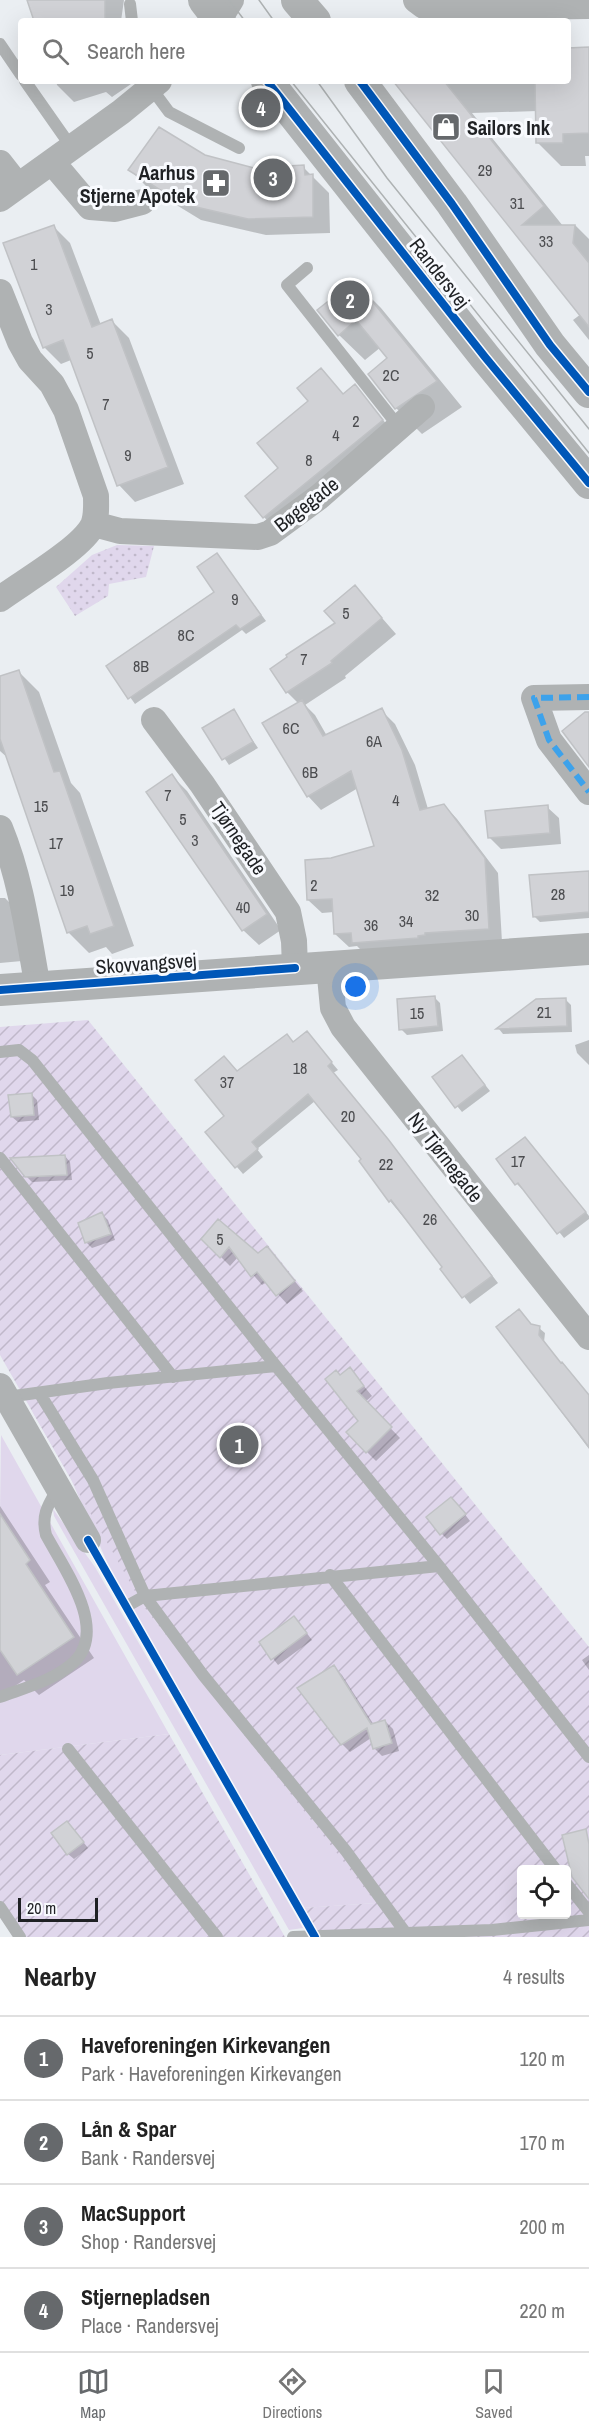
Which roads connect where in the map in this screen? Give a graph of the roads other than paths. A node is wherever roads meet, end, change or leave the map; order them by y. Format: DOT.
graph roads {
  1 [pos="297,0"];
  2 [pos="416,0"];
  3 [pos="130,4"];
  4 [pos="589,6"];
  5 [pos="132,18"];
  6 [pos="312,18"];
  7 [pos="0,44"];
  8 [pos="18,71"];
  9 [pos="26,84"];
  10 [pos="152,84"];
  11 [pos="269,84"];
  12 [pos="362,84"];
  13 [pos="239,148"];
  14 [pos="62,155"];
  15 [pos="0,163"];
  16 [pos="9,192"];
  17 [pos="142,202"];
  18 [pos="307,267"];
  19 [pos="0,292"];
  20 [pos="589,392"];
  21 [pos="422,407"];
  22 [pos="399,427"];
  23 [pos="589,483"];
  24 [pos="94,524"];
  25 [pos="0,599"];
  26 [pos="589,698"];
  27 [pos="154,720"];
  28 [pos="589,792"];
  29 [pos="0,828"];
  30 [pos="589,949"];
  31 [pos="329,966"];
  32 [pos="295,968"];
  33 [pos="38,988"];
  34 [pos="0,990"];
  35 [pos="0,1052"];
  36 [pos="0,1158"];
  37 [pos="589,1337"];
  38 [pos="276,1366"];
  39 [pos="173,1377"];
  40 [pos="3,1392"];
  41 [pos="40,1394"];
  42 [pos="58,1488"];
  43 [pos="88,1540"];
  44 [pos="439,1566"];
  45 [pos="330,1575"];
  46 [pos="145,1596"];
  47 [pos="127,1606"];
  48 [pos="0,1698"];
  49 [pos="68,1749"];
  50 [pos="589,1757"];
  51 [pos="553,1865"];
  52 [pos="571,1888"];
  53 [pos="0,1907"];
  54 [pos="589,1912"];
  55 [pos="589,1920"];
  56 [pos="405,1932"];
  57 [pos="20,1937"];
  58 [pos="217,1937"];
  59 [pos="293,1937"];
  1 -- 6 [label="street"];
  2 -- 4 [label="street"];
  3 -- 5 [label="lane"];
  7 -- 8 [label="lane"];
  9 -- 14 [label="lane"];
  10 -- 13 [label="lane"];
  10 -- 14 [label="street"];
  11 -- 23 [label="street, Randersvej"];
  12 -- 20 [label="street"];
  14 -- 16 [label="street"];
  14 -- 17 [label="street"];
  15 -- 16 [label="street"];
  18 -- 22 [label="lane"];
  19 -- 24 [label="street"];
  21 -- 22 [label="street, Bøgegade"];
  22 -- 24 [label="street, Bøgegade"];
  24 -- 25 [label="street"];
  26 -- 28 [label="street"];
  27 -- 32 [label="street, Tjørnegade"];
  29 -- 33 [label="street"];
  30 -- 31 [label="street, Skovvangsvej"];
  31 -- 32 [label="street, Skovvangsvej"];
  31 -- 37 [label="street, Ny Tjørnegade"];
  32 -- 33 [label="street, Skovvangsvej"];
  33 -- 34 [label="street, Skovvangsvej"];
  35 -- 38 [label="lane"];
  36 -- 39 [label="lane"];
  38 -- 39 [label="lane"];
  38 -- 44 [label="lane"];
  39 -- 41 [label="lane"];
  40 -- 41 [label="lane"];
  40 -- 42 [label="street"];
  41 -- 46 [label="lane"];
  42 -- 43 [label="street"];
  42 -- 48 [label="lane"];
  44 -- 45 [label="lane"];
  44 -- 50 [label="lane"];
  45 -- 46 [label="lane"];
  45 -- 51 [label="lane"];
  46 -- 47 [label="lane"];
  46 -- 56 [label="lane"];
  49 -- 58 [label="lane"];
  52 -- 54 [label="lane"];
  53 -- 57 [label="lane"];
  55 -- 56 [label="lane"];
  56 -- 59 [label="lane"];
}
